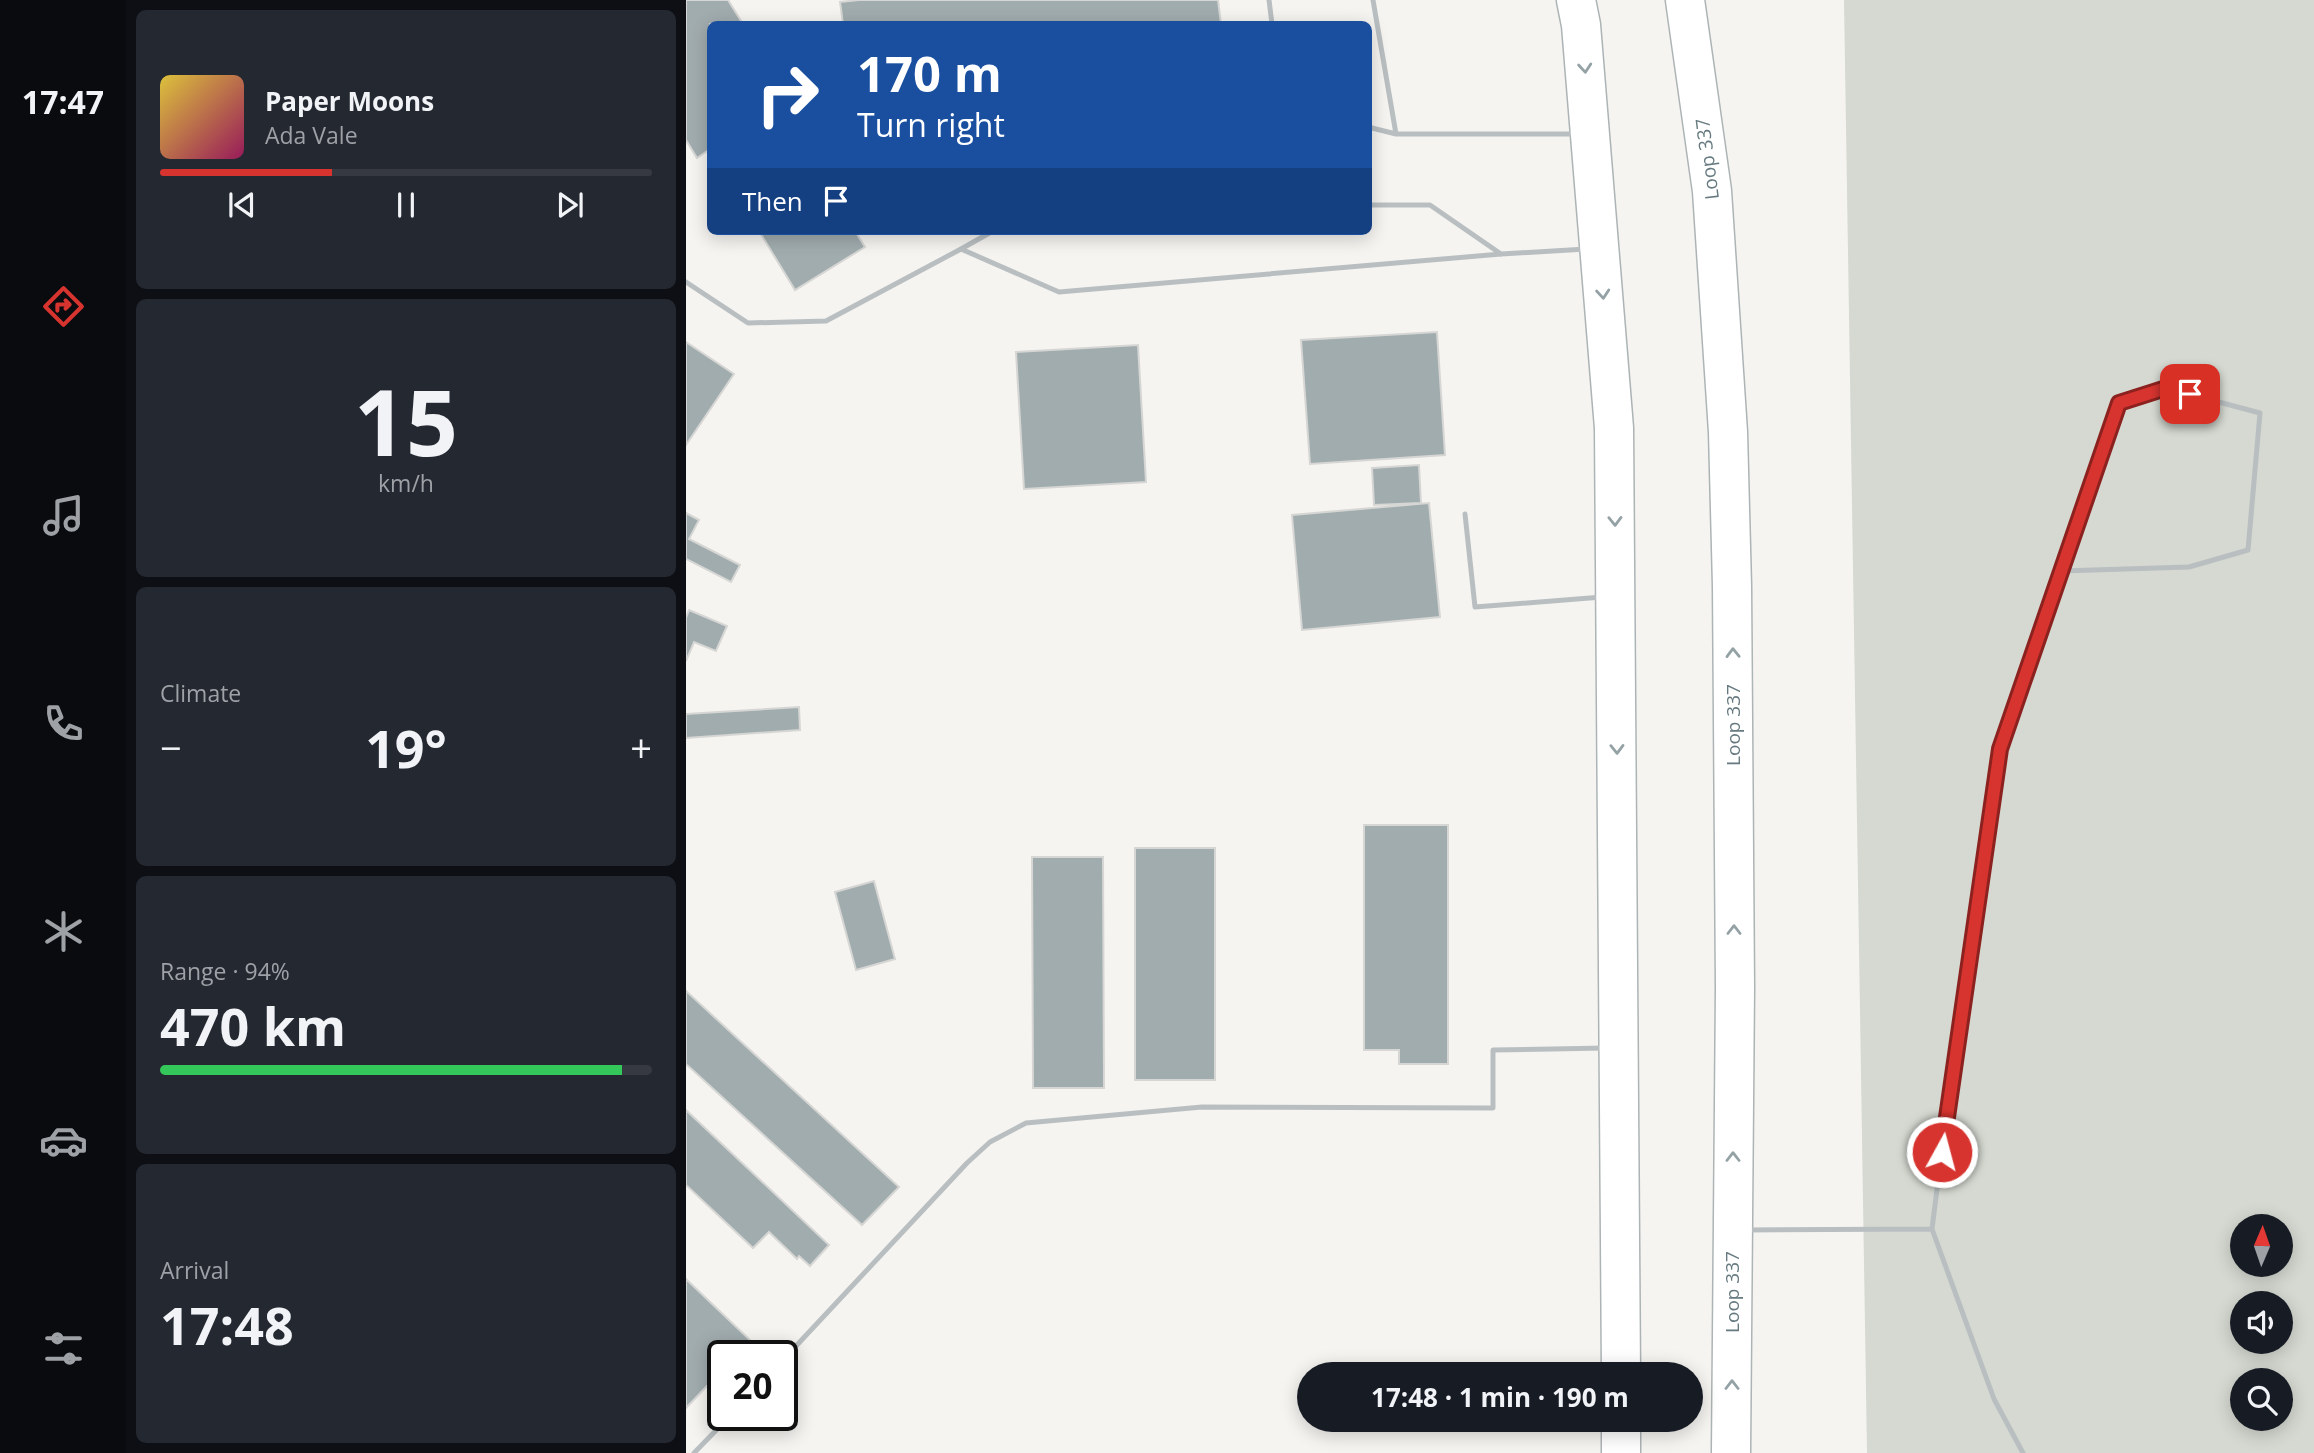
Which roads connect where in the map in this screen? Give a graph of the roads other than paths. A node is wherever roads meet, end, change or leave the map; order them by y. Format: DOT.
graph roads {
  1 [pos="1269,0"];
  2 [pos="1373,0"];
  3 [pos="1576,0"];
  4 [pos="1685,0"];
  5 [pos="1272,21"];
  6 [pos="1372,128"];
  7 [pos="1396,134"];
  8 [pos="1591,135"];
  9 [pos="1372,205"];
  10 [pos="986,235"];
  11 [pos="1600,248"];
  12 [pos="961,249"];
  13 [pos="1501,254"];
  14 [pos="686,282"];
  15 [pos="1465,514"];
  16 [pos="2061,571"];
  17 [pos="1616,596"];
  18 [pos="1620,1047"];
  19 [pos="1932,1229"];
  20 [pos="1733,1230"];
  21 [pos="798,1344"];
  22 [pos="1621,1362"];
  23 [pos="715,1431"];
  24 [pos="1621,1432"];
  25 [pos="694,1453"];
  26 [pos="1621,1453"];
  27 [pos="1731,1453"];
  28 [pos="2023,1453"];
  1 -- 5 [label="lane"];
  2 -- 7 [label="lane"];
  3 -- 8 [label="main road, one-way"];
  20 -- 4 [label="main road, Loop 337, one-way"];
  6 -- 7 [label="lane"];
  7 -- 8 [label="lane"];
  8 -- 11 [label="main road"];
  9 -- 13 [label="lane"];
  10 -- 12 [label="lane"];
  11 -- 13 [label="lane"];
  11 -- 17 [label="main road, one-way"];
  12 -- 13 [label="lane"];
  12 -- 14 [label="lane"];
  15 -- 17 [label="lane"];
  16 -- 16 [label="lane"];
  16 -- 19 [label="lane"];
  17 -- 18 [label="main road, one-way"];
  18 -- 21 [label="lane"];
  18 -- 22 [label="main road"];
  19 -- 20 [label="lane"];
  19 -- 28 [label="lane"];
  27 -- 20 [label="main road, Loop 337, one-way"];
  23 -- 25 [label="lane"];
  24 -- 26 [label="main road"];
}
